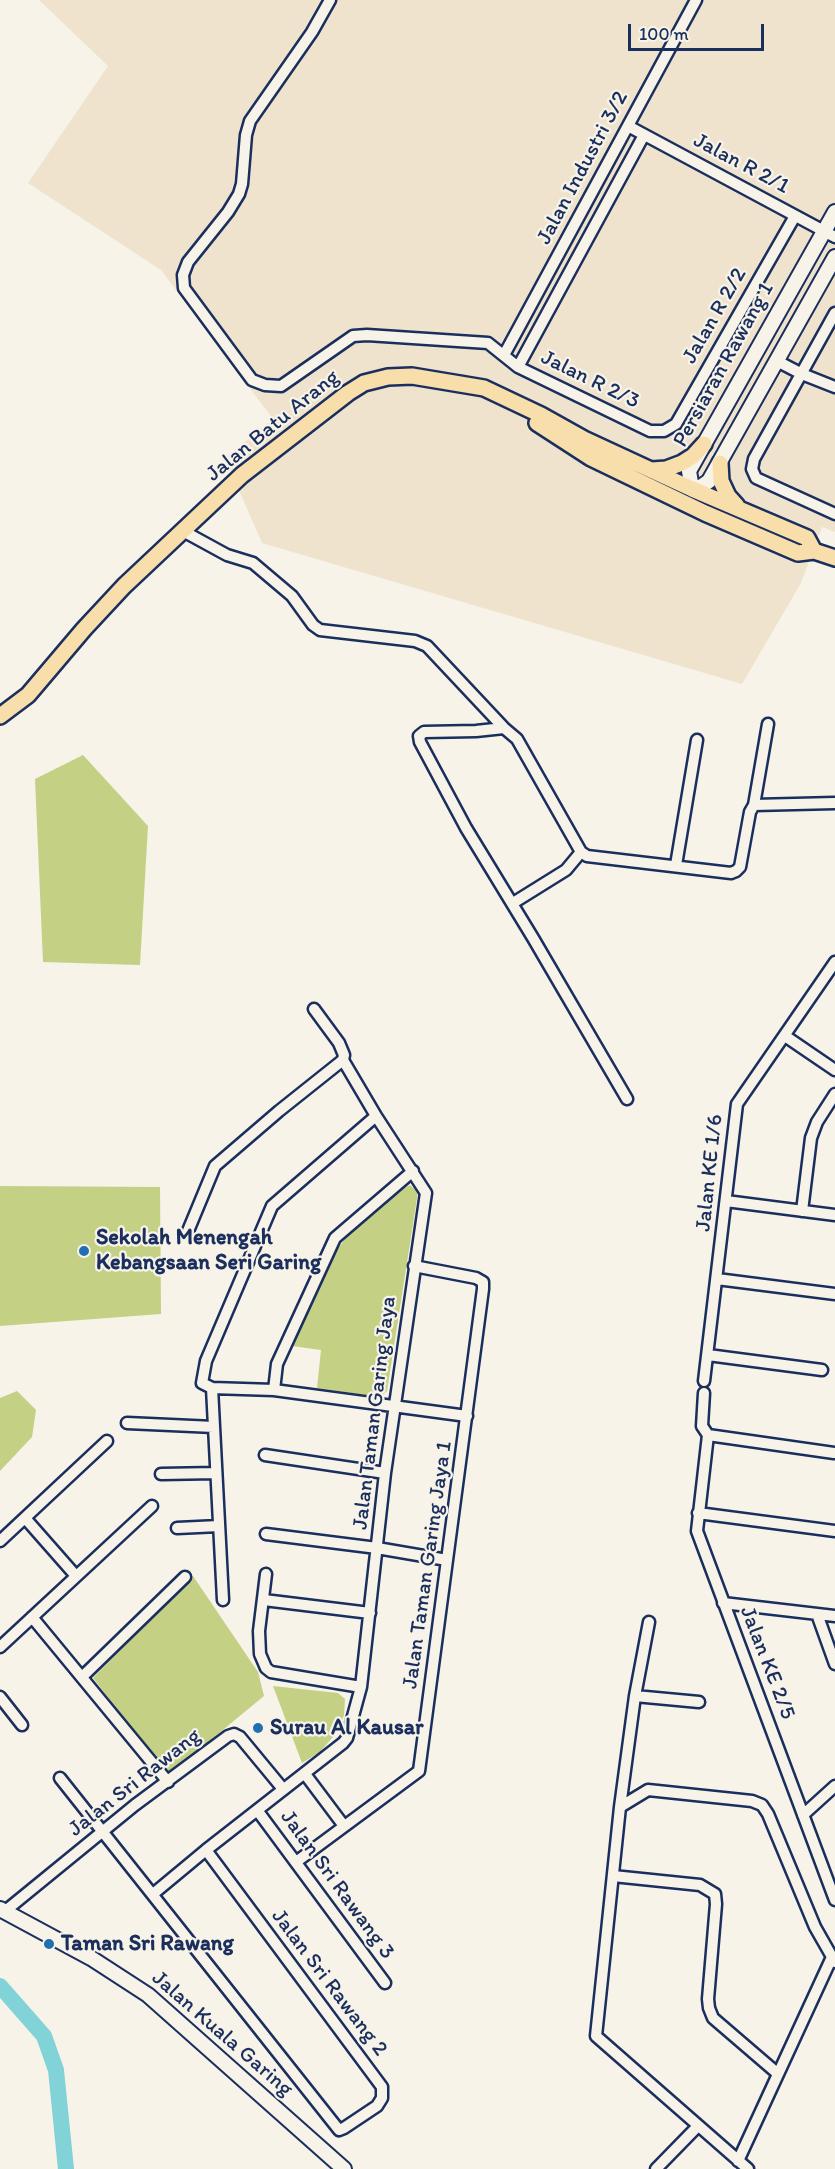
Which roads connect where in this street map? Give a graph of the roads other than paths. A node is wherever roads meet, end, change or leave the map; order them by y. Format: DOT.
graph roads {
  1 [pos="330,0"];
  2 [pos="696,0"];
  3 [pos="628,126"];
  4 [pos="644,135"];
  5 [pos="835,212"];
  6 [pos="795,216"];
  7 [pos="829,234"];
  8 [pos="835,257"];
  9 [pos="835,313"];
  10 [pos="504,355"];
  11 [pos="777,361"];
  12 [pos="518,367"];
  13 [pos="802,374"];
  14 [pos="835,387"];
  15 [pos="520,406"];
  16 [pos="664,431"];
  17 [pos="704,444"];
  18 [pos="720,463"];
  19 [pos="652,470"];
  20 [pos="692,489"];
  21 [pos="666,494"];
  22 [pos="741,509"];
  23 [pos="705,513"];
  24 [pos="835,514"];
  25 [pos="183,531"];
  26 [pos="814,551"];
  27 [pos="835,558"];
  28 [pos="0,716"];
  29 [pos="768,724"];
  30 [pos="504,728"];
  31 [pos="697,740"];
  32 [pos="835,803"];
  33 [pos="754,805"];
  34 [pos="581,852"];
  35 [pos="676,865"];
  36 [pos="513,903"];
  37 [pos="833,970"];
  38 [pos="314,1009"];
  39 [pos="785,1036"];
  40 [pos="343,1060"];
  41 [pos="835,1070"];
  42 [pos="835,1094"];
  43 [pos="627,1099"];
  44 [pos="376,1116"];
  45 [pos="413,1171"];
  46 [pos="726,1201"];
  47 [pos="802,1211"];
  48 [pos="835,1215"];
  49 [pos="188,1231"];
  50 [pos="414,1266"];
  51 [pos="717,1279"];
  52 [pos="835,1294"];
  53 [pos="708,1355"];
  54 [pos="822,1370"];
  55 [pos="704,1381"];
  56 [pos="212,1388"];
  57 [pos="274,1390"];
  58 [pos="704,1393"];
  59 [pos="394,1406"];
  60 [pos="467,1416"];
  61 [pos="127,1423"];
  62 [pos="214,1427"];
  63 [pos="708,1435"];
  64 [pos="107,1441"];
  65 [pos="834,1453"];
  66 [pos="265,1455"];
  67 [pos="216,1473"];
  68 [pos="385,1473"];
  69 [pos="161,1474"];
  70 [pos="152,1506"];
  71 [pos="698,1513"];
  72 [pos="25,1518"];
  73 [pos="219,1526"];
  74 [pos="177,1528"];
  75 [pos="835,1531"];
  76 [pos="266,1534"];
  77 [pos="0,1541"];
  78 [pos="377,1548"];
  79 [pos="447,1560"];
  80 [pos="266,1574"];
  81 [pos="76,1576"];
  82 [pos="185,1577"];
  83 [pos="223,1600"];
  84 [pos="264,1600"];
  85 [pos="723,1603"];
  86 [pos="370,1613"];
  87 [pos="817,1614"];
  88 [pos="835,1616"];
  89 [pos="32,1617"];
  90 [pos="649,1622"];
  91 [pos="0,1647"];
  92 [pos="835,1664"];
  93 [pos="83,1676"];
  94 [pos="361,1687"];
  95 [pos="635,1696"];
  96 [pos="0,1697"];
  97 [pos="699,1702"];
  98 [pos="22,1725"];
  99 [pos="305,1774"];
  100 [pos="60,1778"];
  101 [pos="168,1782"];
  102 [pos="835,1786"];
  103 [pos="283,1789"];
  104 [pos="620,1807"];
  105 [pos="257,1810"];
  106 [pos="804,1815"];
  107 [pos="344,1826"];
  108 [pos="102,1831"];
  109 [pos="206,1850"];
  110 [pos="296,1862"];
  111 [pos="613,1876"];
  112 [pos="153,1894"];
  113 [pos="834,1894"];
  114 [pos="2,1911"];
  115 [pos="833,1960"];
  116 [pos="385,1983"];
  117 [pos="777,2073"];
  118 [pos="697,2127"];
  119 [pos="738,2160"];
  120 [pos="344,2169"];
  121 [pos="656,2169"];
  122 [pos="748,2169"];
  1 -- 10 [label="street, Jalan R 2/3"];
  2 -- 3 [label="street, Jalan Industri 3/2"];
  3 -- 4 [label="street, Jalan R 2/1"];
  3 -- 10 [label="street, Jalan Industri 3/2"];
  4 -- 6 [label="street, Jalan R 2/1"];
  4 -- 12 [label="street"];
  5 -- 7 [label="street, Persiaran Rawang 1"];
  6 -- 7 [label="street, Jalan R 2/1"];
  6 -- 16 [label="street, Jalan R 2/2"];
  7 -- 17 [label="street, Persiaran Rawang 1"];
  8 -- 11 [label="street, Persiaran Rawang 1"];
  9 -- 13 [label="street"];
  10 -- 12 [label="street, Jalan R 2/3"];
  11 -- 13 [label="street"];
  11 -- 18 [label="street, Persiaran Rawang 1"];
  12 -- 16 [label="street, Jalan R 2/3"];
  13 -- 14 [label="street"];
  13 -- 24 [label="street"];
  15 -- 19 [label="main road, Jalan Batu Arang"];
  15 -- 21 [label="main road"];
  15 -- 25 [label="main road, Jalan Batu Arang"];
  17 -- 19 [label="main road"];
  17 -- 20 [label="street, Persiaran Rawang 1"];
  18 -- 20 [label="street, Persiaran Rawang 1"];
  18 -- 22 [label="main road"];
  19 -- 20 [label="main road, Jalan Batu Arang"];
  20 -- 21 [label="main road"];
  20 -- 22 [label="main road, Jalan Batu Arang"];
  20 -- 23 [label="main road"];
  21 -- 23 [label="main road"];
  22 -- 26 [label="main road, Jalan Batu Arang"];
  23 -- 26 [label="main road"];
  25 -- 28 [label="main road, Jalan Batu Arang"];
  25 -- 30 [label="street"];
  26 -- 27 [label="main road, Jalan Batu Arang"];
  29 -- 33 [label="street"];
  30 -- 34 [label="street"];
  30 -- 36 [label="street"];
  31 -- 35 [label="street"];
  32 -- 33 [label="street"];
  33 -- 35 [label="street"];
  34 -- 35 [label="street"];
  34 -- 36 [label="street"];
  36 -- 43 [label="street"];
  37 -- 39 [label="street, Jalan KE 1/6"];
  38 -- 40 [label="street, Jalan Taman Garing Jaya"];
  39 -- 41 [label="street"];
  39 -- 46 [label="street, Jalan KE 1/6"];
  40 -- 44 [label="street, Jalan Taman Garing Jaya"];
  40 -- 49 [label="street"];
  42 -- 47 [label="street"];
  44 -- 45 [label="street, Jalan Taman Garing Jaya"];
  44 -- 56 [label="street"];
  45 -- 50 [label="street, Jalan Taman Garing Jaya"];
  45 -- 57 [label="street"];
  46 -- 47 [label="street"];
  46 -- 51 [label="street, Jalan KE 1/6"];
  47 -- 48 [label="street"];
  50 -- 59 [label="street, Jalan Taman Garing Jaya"];
  50 -- 60 [label="street, Jalan Taman Garing Jaya 1"];
  51 -- 52 [label="street"];
  51 -- 53 [label="street, Jalan KE 1/6"];
  53 -- 54 [label="street"];
  53 -- 55 [label="street, Jalan KE 1/6"];
  56 -- 57 [label="street"];
  56 -- 62 [label="street"];
  57 -- 59 [label="street"];
  58 -- 63 [label="street"];
  59 -- 60 [label="street"];
  59 -- 68 [label="street, Jalan Taman Garing Jaya"];
  60 -- 79 [label="street, Jalan Taman Garing Jaya 1"];
  61 -- 62 [label="street"];
  62 -- 67 [label="street"];
  63 -- 65 [label="street"];
  63 -- 71 [label="street, Jalan KE 2/5"];
  64 -- 72 [label="street"];
  66 -- 68 [label="street"];
  67 -- 69 [label="street"];
  67 -- 73 [label="street"];
  68 -- 78 [label="street, Jalan Taman Garing Jaya"];
  70 -- 81 [label="street"];
  71 -- 75 [label="street"];
  71 -- 85 [label="street, Jalan KE 2/5"];
  72 -- 77 [label="street"];
  72 -- 81 [label="street"];
  73 -- 74 [label="street"];
  73 -- 83 [label="street"];
  76 -- 78 [label="street"];
  78 -- 79 [label="street"];
  78 -- 86 [label="street, Jalan Taman Garing Jaya"];
  79 -- 107 [label="street, Jalan Taman Garing Jaya 1"];
  80 -- 84 [label="street"];
  81 -- 89 [label="street"];
  82 -- 93 [label="street"];
  84 -- 86 [label="street"];
  84 -- 94 [label="street"];
  85 -- 87 [label="street"];
  85 -- 106 [label="street, Jalan KE 2/5"];
  86 -- 94 [label="street, Jalan Taman Garing Jaya"];
  87 -- 88 [label="street"];
  87 -- 92 [label="street"];
  89 -- 91 [label="street"];
  89 -- 93 [label="street"];
  90 -- 95 [label="street"];
  93 -- 101 [label="street"];
  94 -- 99 [label="street, Jalan Taman Garing Jaya"];
  95 -- 97 [label="street"];
  95 -- 104 [label="street"];
  96 -- 98 [label="street"];
  99 -- 103 [label="street, Jalan Taman Garing Jaya"];
  99 -- 107 [label="street"];
  100 -- 108 [label="street"];
  101 -- 103 [label="street, Jalan Sri Rawang"];
  101 -- 108 [label="street, Jalan Sri Rawang"];
  102 -- 106 [label="street"];
  103 -- 105 [label="street, Jalan Taman Garing Jaya"];
  104 -- 111 [label="street"];
  104 -- 115 [label="street"];
  105 -- 109 [label="street, Jalan Taman Garing Jaya"];
  105 -- 110 [label="street, Jalan Sri Rawang 3"];
  106 -- 113 [label="street, Jalan KE 2/5"];
  107 -- 110 [label="street, Jalan Taman Garing Jaya 1"];
  108 -- 112 [label="street"];
  108 -- 114 [label="street, Jalan Sri Rawang"];
  109 -- 112 [label="street, Jalan Taman Garing Jaya"];
  109 -- 112 [label="street, Jalan Sri Rawang 2"];
  110 -- 116 [label="street, Jalan Sri Rawang 3"];
  111 -- 117 [label="street"];
  111 -- 118 [label="street"];
  114 -- 120 [label="street, Jalan Kuala Garing"];
  115 -- 117 [label="street"];
  117 -- 119 [label="street"];
  118 -- 119 [label="street"];
  118 -- 121 [label="street"];
  119 -- 122 [label="street"];
}
